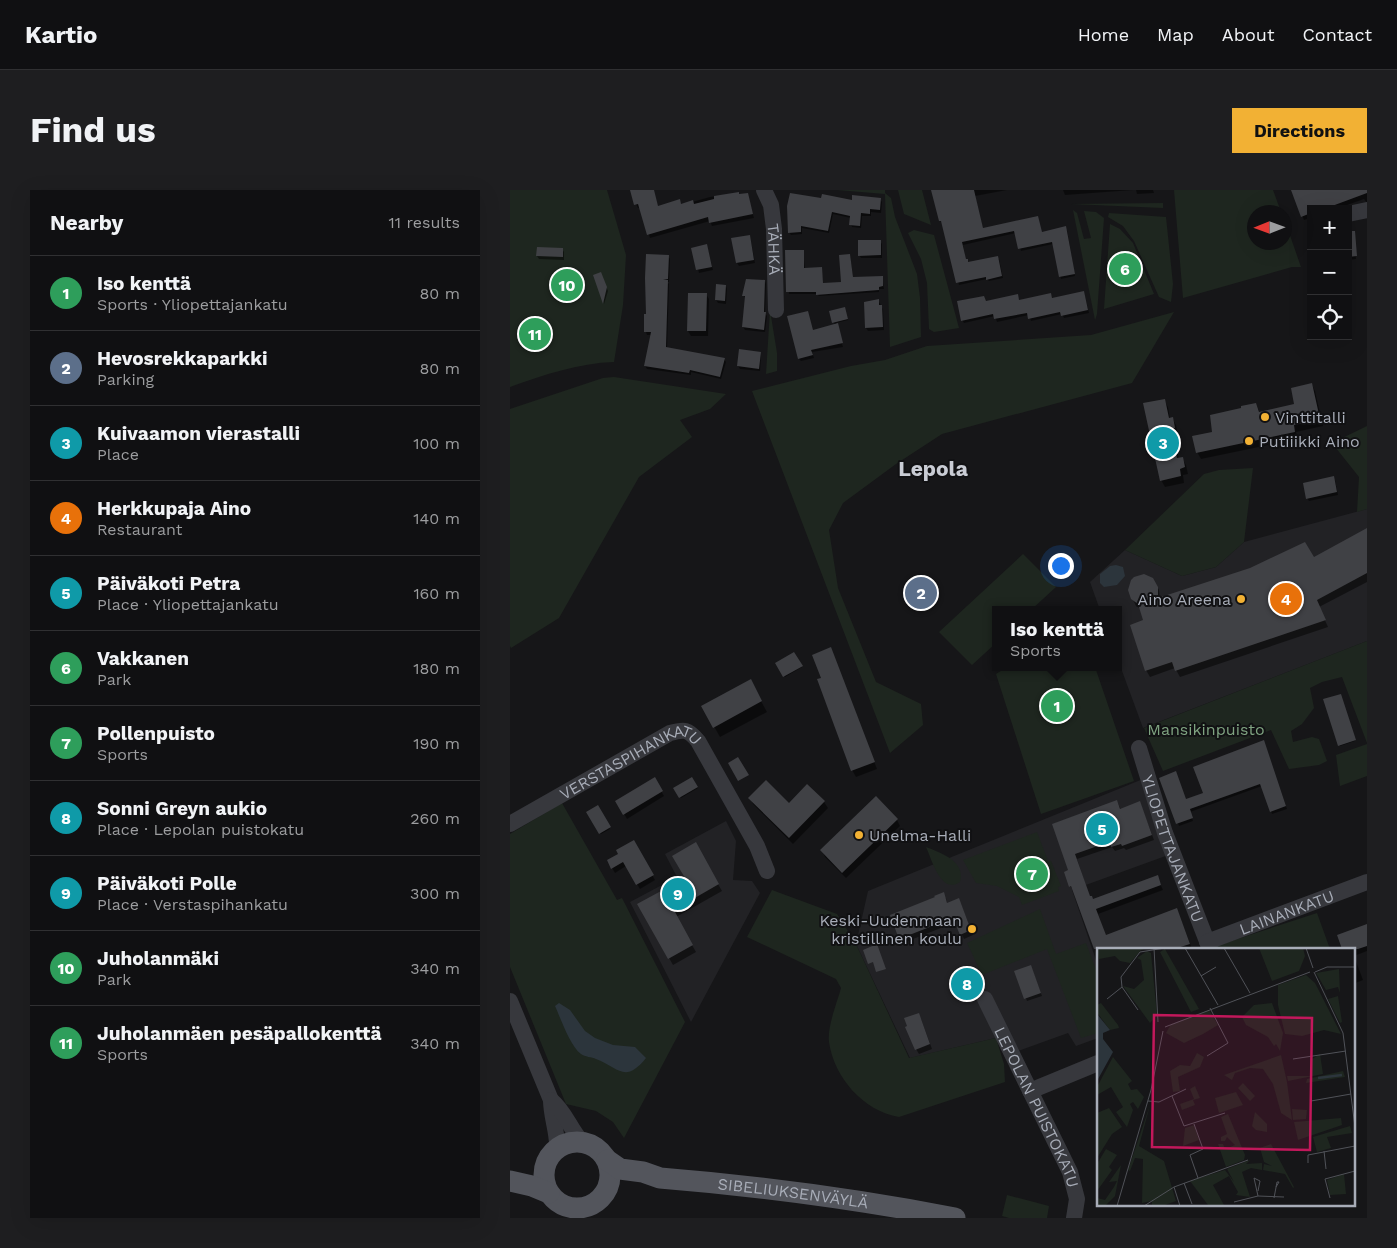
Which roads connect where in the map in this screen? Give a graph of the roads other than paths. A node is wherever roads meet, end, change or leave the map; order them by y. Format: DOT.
graph roads {
  1 [pos="764,190"];
  2 [pos="1367,210"];
  3 [pos="1352,213"];
  4 [pos="776,310"];
  5 [pos="1139,748"];
  6 [pos="510,824"];
  7 [pos="767,871"];
  8 [pos="1367,882"];
  9 [pos="1209,946"];
  10 [pos="985,999"];
  11 [pos="510,1000"];
  12 [pos="1097,1062"];
  13 [pos="1030,1091"];
  14 [pos="550,1100"];
  15 [pos="582,1142"];
  16 [pos="552,1155"];
  17 [pos="608,1160"];
  18 [pos="660,1178"];
  19 [pos="510,1181"];
  20 [pos="549,1193"];
  21 [pos="606,1193"];
  22 [pos="955,1218"];
  23 [pos="1074,1218"];
  1 -- 4 [label="street, TÄHKÄ"];
  2 -- 3 [label="street"];
  5 -- 9 [label="street, YLIOPETTAJANKATU"];
  6 -- 7 [label="street, VERSTASPIHANKATU"];
  8 -- 9 [label="street, LAINANKATU"];
  10 -- 13 [label="street, LEPOLAN PUISTOKATU"];
  11 -- 14 [label="street"];
  12 -- 13 [label="street"];
  13 -- 23 [label="street, LEPOLAN PUISTOKATU"];
  14 -- 15 [label="street"];
  14 -- 16 [label="street"];
  15 -- 16 [label="main road"];
  15 -- 17 [label="main road"];
  16 -- 19 [label="main road"];
  16 -- 20 [label="main road"];
  17 -- 18 [label="main road, SIBELIUKSENVÄYLÄ"];
  17 -- 21 [label="main road"];
  18 -- 21 [label="main road, SIBELIUKSENVÄYLÄ"];
  18 -- 22 [label="main road, SIBELIUKSENVÄYLÄ"];
  19 -- 20 [label="main road"];
  20 -- 21 [label="main road"];
}
